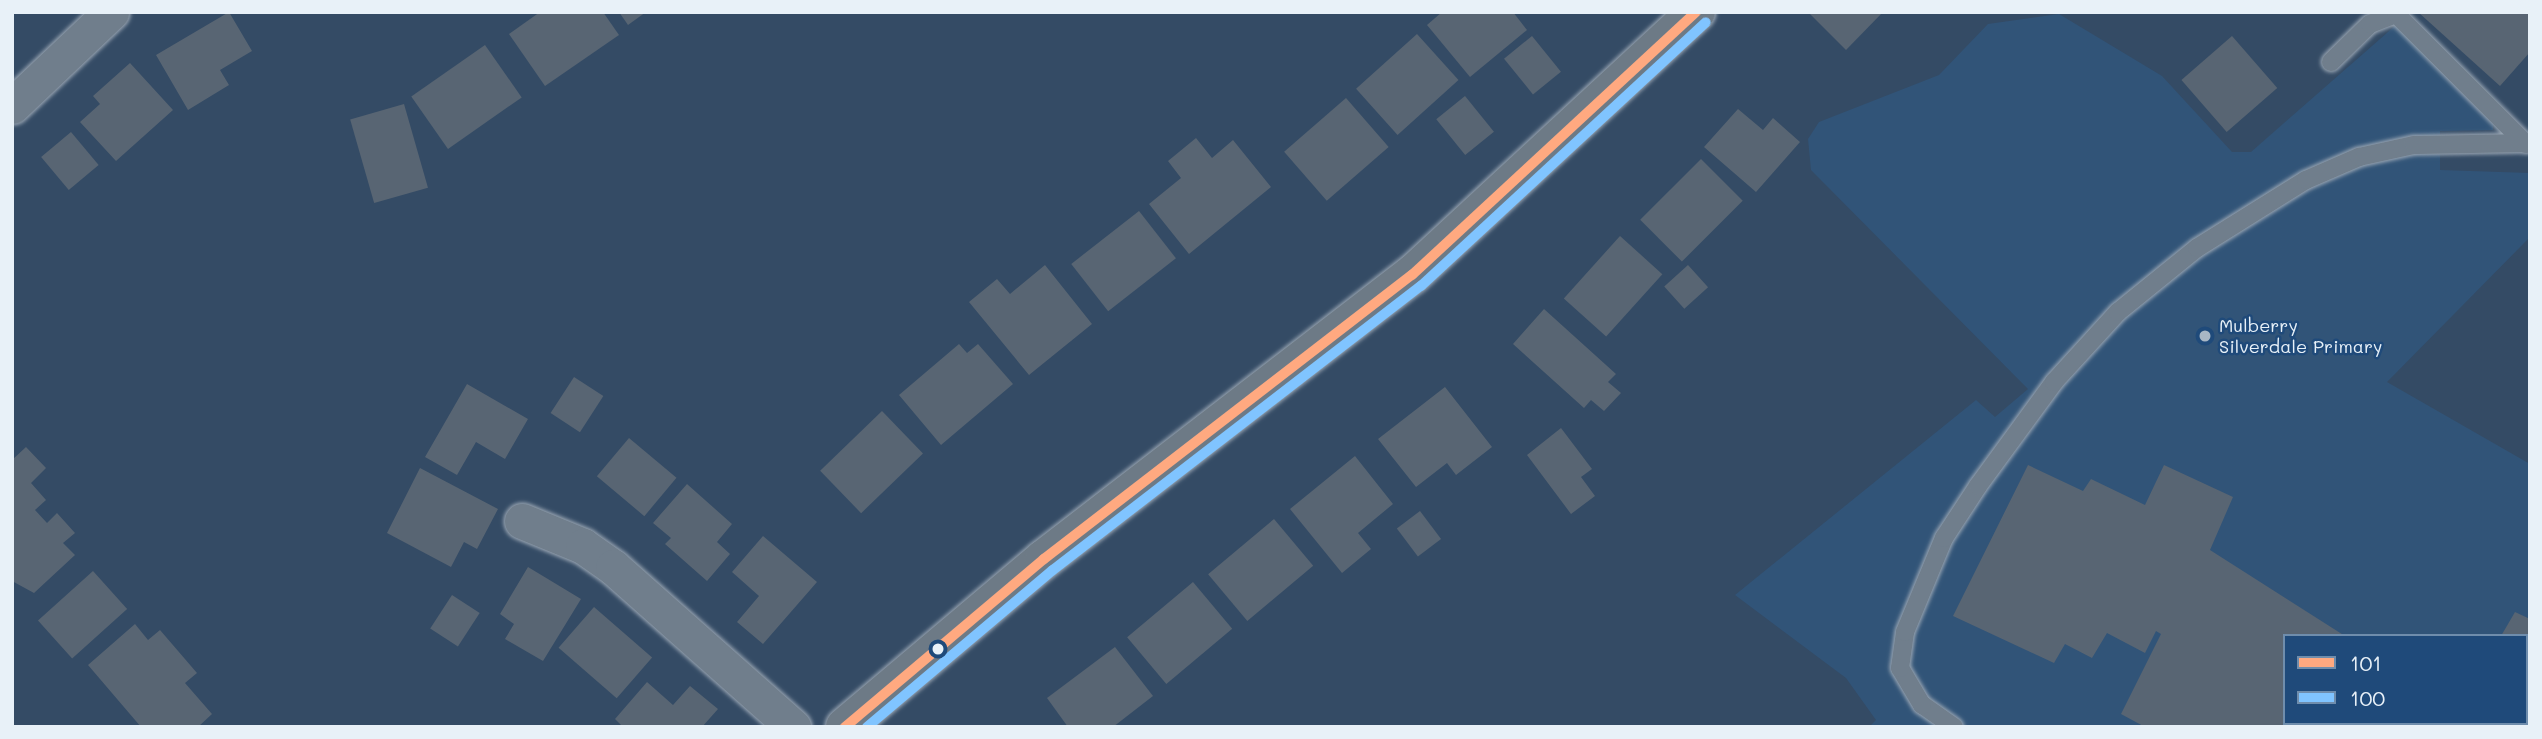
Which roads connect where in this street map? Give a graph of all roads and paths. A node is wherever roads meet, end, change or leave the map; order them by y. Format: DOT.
graph roads {
  1 [pos="111,12"];
  2 [pos="1696,12"];
  3 [pos="2331,62"];
  4 [pos="12,106"];
  5 [pos="2528,144"];
  6 [pos="522,521"];
  7 [pos="793,727"];
  8 [pos="845,727"];
  9 [pos="1954,727"];
  1 -- 4 [label="street"];
  2 -- 8 [label="highway"];
  3 -- 5 [label="lane"];
  5 -- 9 [label="lane"];
  6 -- 7 [label="street"];
}
